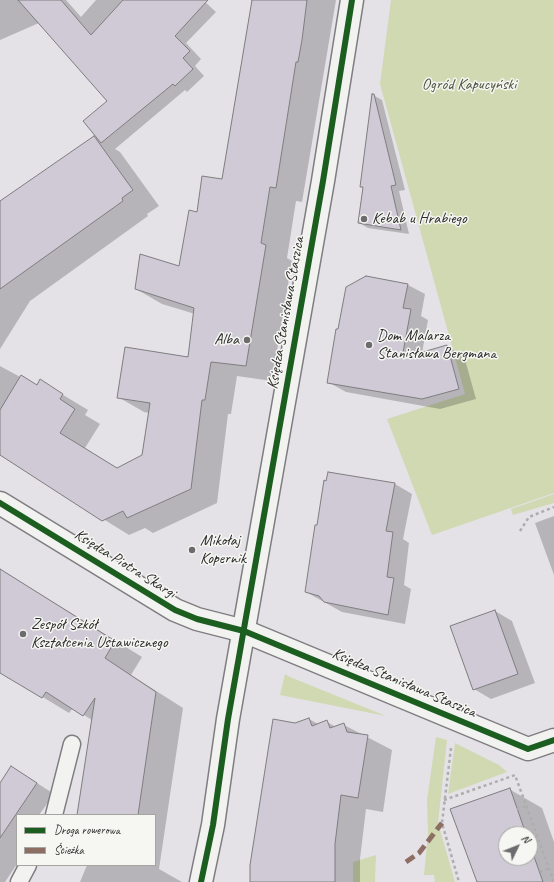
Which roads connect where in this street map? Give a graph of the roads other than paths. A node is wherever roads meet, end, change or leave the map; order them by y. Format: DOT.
graph roads {
  1 [pos="352,0"];
  2 [pos="0,503"];
  3 [pos="244,631"];
  4 [pos="554,740"];
  5 [pos="72,744"];
  6 [pos="54,814"];
  7 [pos="27,866"];
  8 [pos="19,882"];
  9 [pos="201,882"];
  1 -- 3 [label="street, Księdza Stanisława Staszica"];
  2 -- 3 [label="street, Księdza Piotra Skargi"];
  3 -- 4 [label="street, Księdza Stanisława Staszica"];
  3 -- 9 [label="street, Księdza Stanisława Staszica"];
  5 -- 6 [label="lane"];
  7 -- 8 [label="lane"];
}
